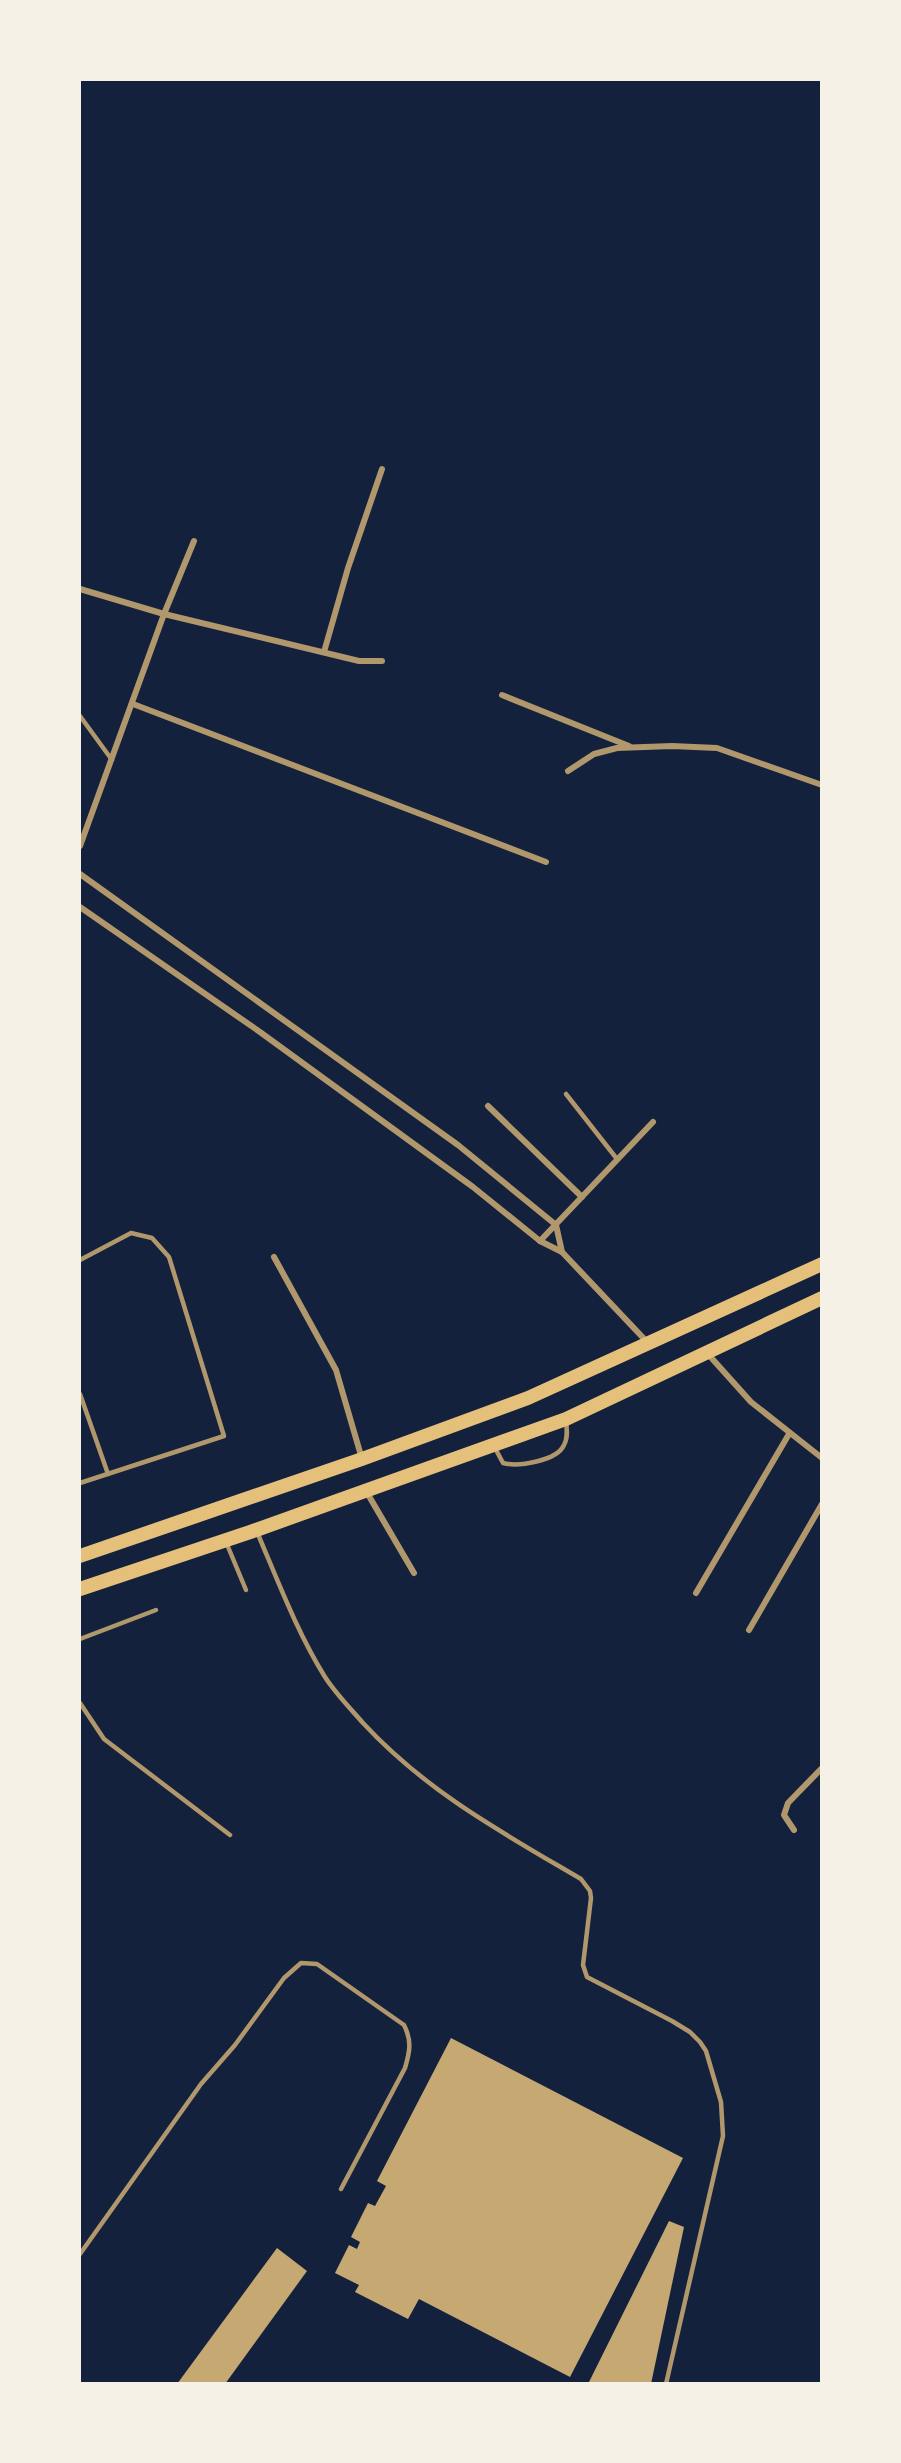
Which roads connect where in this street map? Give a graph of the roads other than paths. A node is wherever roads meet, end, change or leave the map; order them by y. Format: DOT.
graph roads {
  1 [pos="382,469"];
  2 [pos="194,541"];
  3 [pos="80,589"];
  4 [pos="164,614"];
  5 [pos="324,652"];
  6 [pos="382,661"];
  7 [pos="502,695"];
  8 [pos="132,704"];
  9 [pos="80,716"];
  10 [pos="629,747"];
  11 [pos="112,760"];
  12 [pos="568,771"];
  13 [pos="822,785"];
  14 [pos="80,846"];
  15 [pos="546,862"];
  16 [pos="80,874"];
  17 [pos="80,907"];
  18 [pos="566,1094"];
  19 [pos="488,1106"];
  20 [pos="653,1122"];
  21 [pos="617,1159"];
  22 [pos="582,1197"];
  23 [pos="556,1225"];
  24 [pos="540,1241"];
  25 [pos="562,1252"];
  26 [pos="274,1257"];
  27 [pos="80,1260"];
  28 [pos="822,1264"];
  29 [pos="822,1298"];
  30 [pos="649,1344"];
  31 [pos="707,1352"];
  32 [pos="80,1394"];
  33 [pos="566,1419"];
  34 [pos="789,1434"];
  35 [pos="493,1445"];
  36 [pos="822,1458"];
  37 [pos="362,1460"];
  38 [pos="108,1474"];
  39 [pos="80,1483"];
  40 [pos="366,1491"];
  41 [pos="822,1504"];
  42 [pos="256,1530"];
  43 [pos="225,1540"];
  44 [pos="80,1556"];
  45 [pos="414,1573"];
  46 [pos="80,1589"];
  47 [pos="246,1590"];
  48 [pos="696,1593"];
  49 [pos="156,1610"];
  50 [pos="749,1630"];
  51 [pos="80,1640"];
  52 [pos="80,1703"];
  53 [pos="822,1768"];
  54 [pos="794,1830"];
  55 [pos="230,1835"];
  56 [pos="341,2189"];
  57 [pos="80,2254"];
  58 [pos="666,2384"];
  1 -- 5 [label="street"];
  2 -- 4 [label="street"];
  3 -- 4 [label="street"];
  4 -- 5 [label="street"];
  4 -- 8 [label="street"];
  5 -- 6 [label="street"];
  7 -- 10 [label="street"];
  8 -- 11 [label="street"];
  8 -- 15 [label="street"];
  9 -- 11 [label="lane"];
  10 -- 12 [label="street"];
  10 -- 13 [label="street"];
  11 -- 14 [label="street"];
  16 -- 23 [label="street"];
  17 -- 24 [label="street"];
  18 -- 21 [label="lane"];
  19 -- 22 [label="street"];
  20 -- 21 [label="street"];
  21 -- 22 [label="street"];
  22 -- 23 [label="street"];
  23 -- 24 [label="street"];
  23 -- 25 [label="street"];
  24 -- 25 [label="street"];
  25 -- 30 [label="street"];
  26 -- 37 [label="street"];
  27 -- 38 [label="lane"];
  28 -- 30 [label="main road"];
  29 -- 31 [label="main road"];
  30 -- 37 [label="main road"];
  31 -- 33 [label="main road"];
  31 -- 34 [label="street"];
  32 -- 38 [label="lane"];
  33 -- 35 [label="main road"];
  33 -- 35 [label="lane"];
  34 -- 36 [label="street"];
  34 -- 48 [label="street"];
  35 -- 40 [label="main road"];
  37 -- 44 [label="main road"];
  38 -- 39 [label="lane"];
  40 -- 42 [label="main road"];
  40 -- 45 [label="street"];
  41 -- 50 [label="street"];
  42 -- 43 [label="main road"];
  42 -- 58 [label="lane"];
  43 -- 46 [label="main road"];
  43 -- 47 [label="lane"];
  49 -- 51 [label="lane"];
  52 -- 55 [label="lane"];
  53 -- 54 [label="street"];
  56 -- 57 [label="lane"];
}
